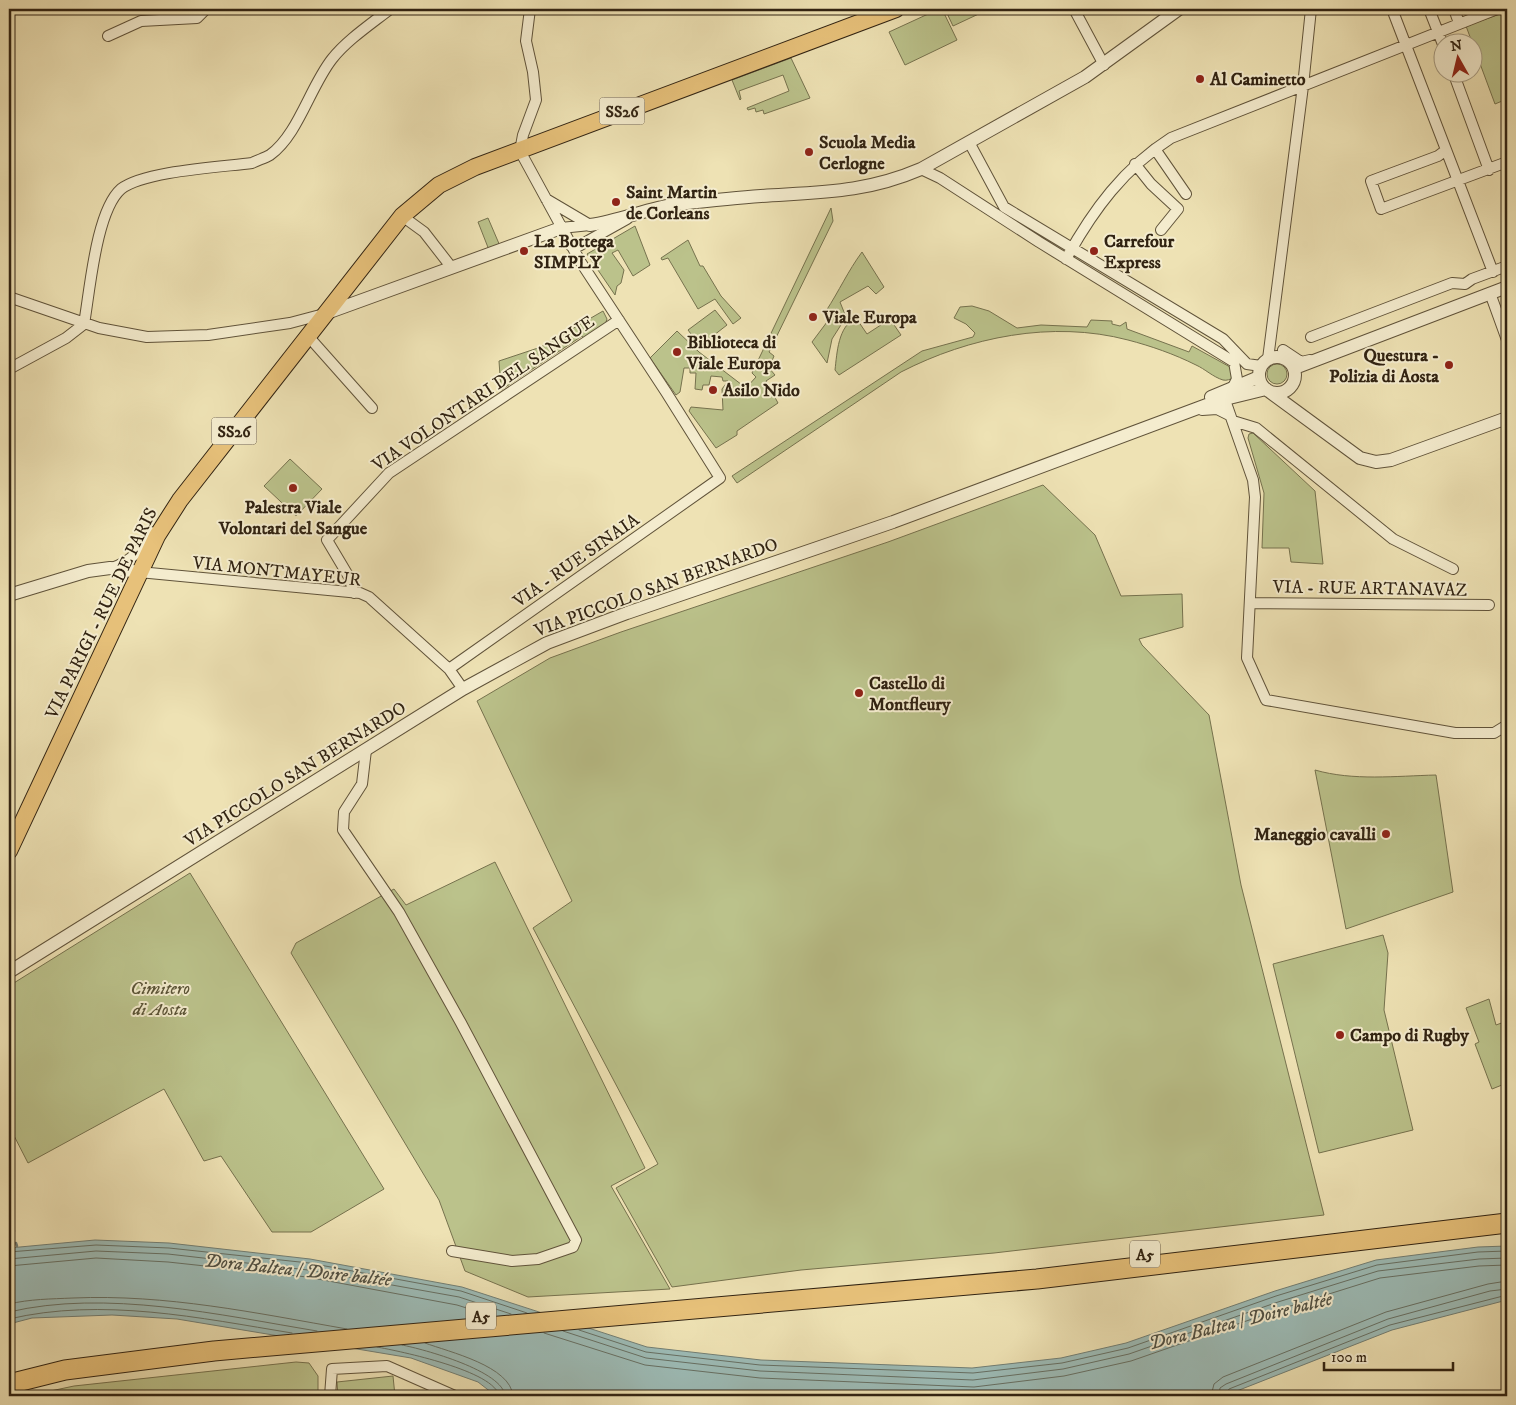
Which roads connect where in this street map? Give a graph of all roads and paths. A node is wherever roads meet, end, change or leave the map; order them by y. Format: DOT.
graph roads {
  1 [pos="206,9"];
  2 [pos="390,9"];
  3 [pos="530,9"];
  4 [pos="896,9"];
  5 [pos="1074,9"];
  6 [pos="1179,9"];
  7 [pos="1311,9"];
  8 [pos="1392,9"];
  9 [pos="1429,9"];
  10 [pos="1454,9"];
  11 [pos="1497,9"];
  12 [pos="1459,23"];
  13 [pos="1438,31"];
  14 [pos="108,36"];
  15 [pos="1406,46"];
  16 [pos="1104,65"];
  17 [pos="1457,82"];
  18 [pos="1304,86"];
  19 [pos="969,142"];
  20 [pos="1155,149"];
  21 [pos="1446,150"];
  22 [pos="520,151"];
  23 [pos="1507,162"];
  24 [pos="1135,164"];
  25 [pos="921,169"];
  26 [pos="1489,170"];
  27 [pos="1458,181"];
  28 [pos="1186,194"];
  29 [pos="545,198"];
  30 [pos="402,216"];
  31 [pos="631,217"];
  32 [pos="590,225"];
  33 [pos="561,228"];
  34 [pos="1161,230"];
  35 [pos="582,244"];
  36 [pos="571,246"];
  37 [pos="1072,248"];
  38 [pos="1066,259"];
  39 [pos="580,261"];
  40 [pos="1507,266"];
  41 [pos="452,268"];
  42 [pos="1493,272"];
  43 [pos="1466,284"];
  44 [pos="1507,287"];
  45 [pos="1490,294"];
  46 [pos="9,297"];
  47 [pos="1472,300"];
  48 [pos="324,314"];
  49 [pos="619,320"];
  50 [pos="1275,323"];
  51 [pos="84,324"];
  52 [pos="308,336"];
  53 [pos="1312,337"];
  54 [pos="1507,340"];
  55 [pos="1283,350"];
  56 [pos="1336,354"];
  57 [pos="1234,362"];
  58 [pos="1293,365"];
  59 [pos="9,369"];
  60 [pos="1261,371"];
  61 [pos="1233,387"];
  62 [pos="1268,390"];
  63 [pos="1225,399"];
  64 [pos="372,408"];
  65 [pos="1231,418"];
  66 [pos="1507,418"];
  67 [pos="1172,419"];
  68 [pos="180,500"];
  69 [pos="110,568"];
  70 [pos="1453,569"];
  71 [pos="139,572"];
  72 [pos="354,593"];
  73 [pos="9,595"];
  74 [pos="1251,603"];
  75 [pos="1489,605"];
  76 [pos="449,668"];
  77 [pos="463,690"];
  78 [pos="1507,725"];
  79 [pos="366,750"];
  80 [pos="9,851"];
  81 [pos="9,972"];
  82 [pos="1507,1212"];
  83 [pos="1507,1223"];
  84 [pos="452,1251"];
  85 [pos="786,1295"];
  86 [pos="9,1372"];
  87 [pos="9,1384"];
  88 [pos="330,1396"];
  89 [pos="455,1396"];
  1 -- 14 [label="street"];
  2 -- 51 [label="street"];
  3 -- 22 [label="street"];
  4 -- 22 [label="main road, VIA PARIGI - RUE DE PARIS / SS26"];
  5 -- 16 [label="street"];
  6 -- 16 [label="street"];
  7 -- 18 [label="street"];
  8 -- 15 [label="street"];
  9 -- 13 [label="street"];
  10 -- 12 [label="street"];
  11 -- 12 [label="street"];
  12 -- 13 [label="street"];
  13 -- 15 [label="street"];
  15 -- 18 [label="street"];
  15 -- 21 [label="street"];
  16 -- 19 [label="street"];
  17 -- 26 [label="street"];
  18 -- 20 [label="street"];
  18 -- 50 [label="street"];
  19 -- 25 [label="street"];
  19 -- 37 [label="street"];
  20 -- 24 [label="street"];
  20 -- 28 [label="street"];
  21 -- 27 [label="street"];
  21 -- 27 [label="street"];
  22 -- 29 [label="street"];
  22 -- 30 [label="main road, VIA PARIGI - RUE DE PARIS / SS26"];
  23 -- 26 [label="street"];
  24 -- 34 [label="street"];
  24 -- 37 [label="street"];
  25 -- 31 [label="street"];
  25 -- 38 [label="street"];
  26 -- 27 [label="street"];
  27 -- 42 [label="street"];
  29 -- 32 [label="street"];
  29 -- 33 [label="street"];
  30 -- 41 [label="street"];
  30 -- 48 [label="main road, VIA PARIGI - RUE DE PARIS / SS26"];
  31 -- 32 [label="street"];
  31 -- 35 [label="street"];
  32 -- 33 [label="street"];
  32 -- 35 [label="street"];
  33 -- 36 [label="street"];
  33 -- 41 [label="street"];
  35 -- 36 [label="street"];
  35 -- 39 [label="street"];
  36 -- 39 [label="street"];
  37 -- 38 [label="street"];
  37 -- 60 [label="street"];
  38 -- 57 [label="street"];
  39 -- 49 [label="street"];
  40 -- 42 [label="street"];
  41 -- 48 [label="street"];
  42 -- 43 [label="street"];
  43 -- 47 [label="street"];
  43 -- 53 [label="street"];
  44 -- 45 [label="street"];
  45 -- 47 [label="street"];
  45 -- 54 [label="street"];
  46 -- 51 [label="street"];
  47 -- 56 [label="street"];
  48 -- 51 [label="street"];
  48 -- 52 [label="main road, VIA PARIGI - RUE DE PARIS / SS26"];
  49 -- 72 [label="street, VIA VOLONTARI DEL SANGUE"];
  49 -- 76 [label="street, VIA - RUE SINAIA"];
  50 -- 55 [label="street"];
  50 -- 60 [label="street"];
  51 -- 59 [label="street"];
  52 -- 64 [label="street"];
  52 -- 68 [label="main road, VIA PARIGI - RUE DE PARIS / SS26"];
  55 -- 56 [label="street"];
  55 -- 58 [label="street"];
  56 -- 58 [label="street"];
  57 -- 60 [label="street"];
  57 -- 61 [label="street"];
  58 -- 60 [label="street"];
  58 -- 62 [label="street"];
  60 -- 61 [label="street, VIA PICCOLO SAN BERNARDO"];
  60 -- 62 [label="street"];
  60 -- 63 [label="street, VIA PICCOLO SAN BERNARDO"];
  61 -- 67 [label="street, VIA PICCOLO SAN BERNARDO"];
  62 -- 63 [label="street, VIA PICCOLO SAN BERNARDO"];
  62 -- 66 [label="street"];
  63 -- 65 [label="street"];
  63 -- 67 [label="street, VIA PICCOLO SAN BERNARDO"];
  65 -- 67 [label="street, VIA PICCOLO SAN BERNARDO"];
  65 -- 70 [label="street, VIA PICCOLO SAN BERNARDO"];
  65 -- 74 [label="street"];
  67 -- 77 [label="street, VIA PICCOLO SAN BERNARDO"];
  68 -- 69 [label="street"];
  68 -- 71 [label="main road, VIA PARIGI - RUE DE PARIS / SS26"];
  69 -- 71 [label="street"];
  69 -- 73 [label="street"];
  71 -- 72 [label="street, VIA MONTMAYEUR"];
  71 -- 80 [label="main road, VIA PARIGI - RUE DE PARIS / SS26"];
  72 -- 76 [label="street, VIA MONTMAYEUR"];
  74 -- 75 [label="street, VIA - RUE ARTANAVAZ"];
  74 -- 78 [label="street"];
  76 -- 77 [label="street, VIA MONTMAYEUR"];
  77 -- 79 [label="street, VIA PICCOLO SAN BERNARDO"];
  79 -- 81 [label="street, VIA PICCOLO SAN BERNARDO"];
  79 -- 84 [label="street"];
  82 -- 85 [label="highway, A5"];
  83 -- 85 [label="highway, A5"];
  85 -- 86 [label="highway, A5"];
  85 -- 87 [label="highway, A5"];
  88 -- 89 [label="street"];
}
